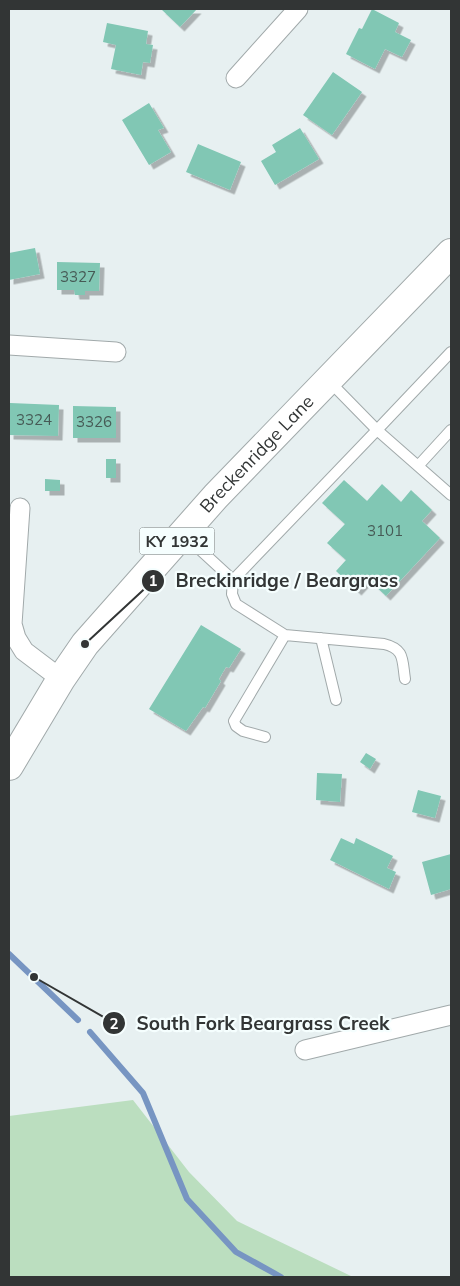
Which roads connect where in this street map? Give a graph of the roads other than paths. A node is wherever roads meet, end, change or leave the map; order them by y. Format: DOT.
graph roads {
  1 [pos="298,9"];
  2 [pos="236,78"];
  3 [pos="451,253"];
  4 [pos="9,345"];
  5 [pos="116,352"];
  6 [pos="451,352"];
  7 [pos="328,380"];
  8 [pos="377,430"];
  9 [pos="451,430"];
  10 [pos="418,466"];
  11 [pos="451,495"];
  12 [pos="20,508"];
  13 [pos="183,534"];
  14 [pos="234,580"];
  15 [pos="285,634"];
  16 [pos="321,638"];
  17 [pos="12,639"];
  18 [pos="61,679"];
  19 [pos="405,679"];
  20 [pos="336,700"];
  21 [pos="264,736"];
  22 [pos="9,766"];
  23 [pos="451,1015"];
  24 [pos="305,1050"];
  1 -- 2 [label="street"];
  3 -- 7 [label="main road, Breckenridge Lane / KY 1932"];
  4 -- 5 [label="street"];
  6 -- 8 [label="lane"];
  7 -- 8 [label="lane"];
  7 -- 13 [label="main road, Breckenridge Lane / KY 1932"];
  8 -- 10 [label="lane"];
  8 -- 14 [label="lane"];
  9 -- 10 [label="lane"];
  10 -- 11 [label="lane"];
  12 -- 17 [label="street"];
  13 -- 14 [label="lane"];
  13 -- 18 [label="main road, Breckenridge Lane / KY 1932"];
  14 -- 15 [label="lane"];
  15 -- 16 [label="lane"];
  15 -- 21 [label="lane"];
  16 -- 19 [label="lane"];
  16 -- 20 [label="lane"];
  17 -- 18 [label="street"];
  18 -- 22 [label="main road, Breckenridge Lane / KY 1932"];
  23 -- 24 [label="street"];
}
